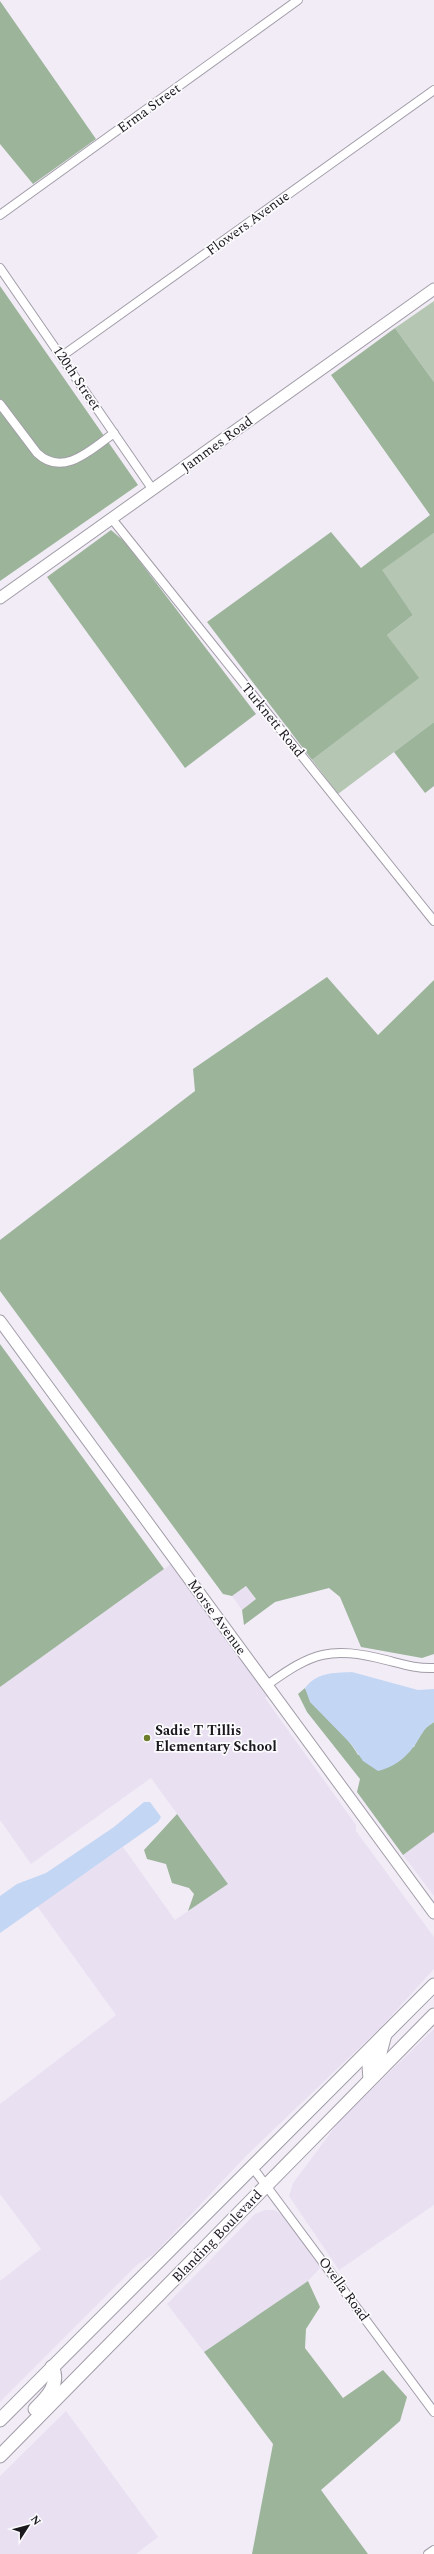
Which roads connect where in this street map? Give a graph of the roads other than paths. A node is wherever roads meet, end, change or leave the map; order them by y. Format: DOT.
graph roads {
  1 [pos="298,0"];
  2 [pos="434,90"];
  3 [pos="0,215"];
  4 [pos="0,268"];
  5 [pos="434,289"];
  6 [pos="62,356"];
  7 [pos="0,404"];
  8 [pos="114,432"];
  9 [pos="153,490"];
  10 [pos="112,519"];
  11 [pos="0,598"];
  12 [pos="434,921"];
  13 [pos="0,1321"];
  14 [pos="434,1668"];
  15 [pos="267,1685"];
  16 [pos="434,1913"];
  17 [pos="434,1985"];
  18 [pos="434,2015"];
  19 [pos="385,2032"];
  20 [pos="370,2080"];
  21 [pos="253,2168"];
  22 [pos="266,2186"];
  23 [pos="52,2368"];
  24 [pos="434,2412"];
  25 [pos="0,2420"];
  26 [pos="0,2444"];
  27 [pos="0,2456"];
  28 [pos="434,2550"];
  29 [pos="428,2554"];
  1 -- 3 [label="street, Erma Street"];
  2 -- 6 [label="street, Flowers Avenue"];
  4 -- 6 [label="street, 120th Street"];
  5 -- 9 [label="street, Jammes Road"];
  6 -- 8 [label="street, 120th Street"];
  7 -- 8 [label="street"];
  8 -- 9 [label="street, 120th Street"];
  9 -- 10 [label="street, Jammes Road"];
  10 -- 11 [label="street, Jammes Road"];
  10 -- 12 [label="street, Turknett Road"];
  13 -- 15 [label="street, Morse Avenue"];
  14 -- 15 [label="street"];
  15 -- 16 [label="street, Morse Avenue"];
  17 -- 19 [label="main road, Blanding Boulevard"];
  18 -- 20 [label="main road, Blanding Boulevard"];
  19 -- 20 [label="main road"];
  19 -- 21 [label="main road, Blanding Boulevard"];
  20 -- 22 [label="main road, Blanding Boulevard"];
  21 -- 22 [label="street, Ovella Road"];
  21 -- 23 [label="main road, Blanding Boulevard"];
  22 -- 24 [label="street, Ovella Road"];
  22 -- 27 [label="main road, Blanding Boulevard"];
  23 -- 25 [label="main road, Blanding Boulevard"];
  23 -- 26 [label="main road"];
  28 -- 29 [label="street"];
}
